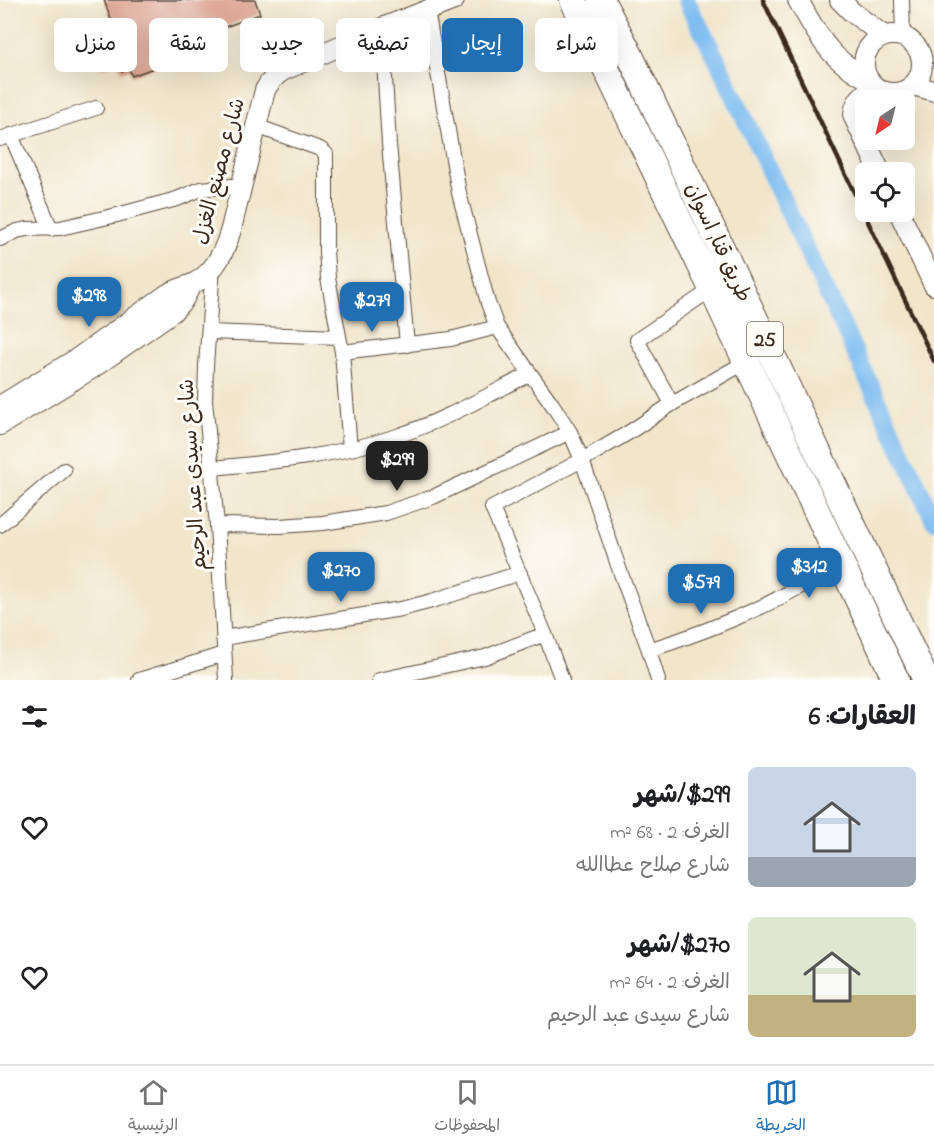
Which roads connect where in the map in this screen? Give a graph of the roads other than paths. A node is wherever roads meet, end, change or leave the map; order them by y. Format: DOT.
graph roads {
  1 [pos="454,0"];
  2 [pos="573,0"];
  3 [pos="601,0"];
  4 [pos="798,0"];
  5 [pos="840,0"];
  6 [pos="902,0"];
  7 [pos="427,10"];
  8 [pos="407,18"];
  9 [pos="894,37"];
  10 [pos="336,48"];
  11 [pos="927,55"];
  12 [pos="385,72"];
  13 [pos="872,83"];
  14 [pos="913,85"];
  15 [pos="934,91"];
  16 [pos="96,108"];
  17 [pos="256,126"];
  18 [pos="6,137"];
  19 [pos="875,162"];
  20 [pos="242,185"];
  21 [pos="904,222"];
  22 [pos="51,229"];
  23 [pos="0,239"];
  24 [pos="213,267"];
  25 [pos="191,285"];
  26 [pos="934,285"];
  27 [pos="712,290"];
  28 [pos="497,327"];
  29 [pos="209,332"];
  30 [pos="339,337"];
  31 [pos="407,345"];
  32 [pos="342,352"];
  33 [pos="746,362"];
  34 [pos="530,374"];
  35 [pos="672,404"];
  36 [pos="0,406"];
  37 [pos="0,425"];
  38 [pos="570,432"];
  39 [pos="350,449"];
  40 [pos="582,460"];
  41 [pos="212,468"];
  42 [pos="64,470"];
  43 [pos="0,525"];
  44 [pos="217,525"];
  45 [pos="843,565"];
  46 [pos="520,573"];
  47 [pos="545,634"];
  48 [pos="224,638"];
  49 [pos="649,650"];
  50 [pos="224,654"];
  51 [pos="139,680"];
  52 [pos="225,680"];
  53 [pos="379,680"];
  54 [pos="562,680"];
  55 [pos="658,680"];
  56 [pos="896,680"];
  57 [pos="926,680"];
  1 -- 7 [label="street, شارع مصنع الغزل"];
  2 -- 27 [label="highway, طريق قنا, اسوان / 25"];
  3 -- 57 [label="highway, طريق قنا, اسوان / 25"];
  4 -- 13 [label="street"];
  5 -- 9 [label="street"];
  6 -- 9 [label="street"];
  7 -- 8 [label="street, شارع مصنع الغزل"];
  7 -- 28 [label="street"];
  9 -- 11 [label="street"];
  9 -- 13 [label="street"];
  10 -- 17 [label="street, شارع مصنع الغزل"];
  11 -- 14 [label="street"];
  12 -- 31 [label="street"];
  13 -- 14 [label="street"];
  13 -- 19 [label="street"];
  14 -- 15 [label="street"];
  16 -- 18 [label="street"];
  17 -- 20 [label="street, شارع مصنع الغزل"];
  17 -- 30 [label="street"];
  18 -- 22 [label="street"];
  20 -- 22 [label="street"];
  20 -- 24 [label="street, شارع مصنع الغزل"];
  21 -- 26 [label="street"];
  22 -- 23 [label="street"];
  24 -- 25 [label="street, شارع مصنع الغزل"];
  24 -- 29 [label="street, شارع سيدى عبد الرحيم"];
  25 -- 36 [label="street, شارع مصنع الغزل"];
  25 -- 37 [label="street, شارع مصنع الغزل"];
  27 -- 33 [label="highway, طريق قنا, اسوان / 25"];
  27 -- 35 [label="street"];
  28 -- 31 [label="street"];
  28 -- 34 [label="street"];
  29 -- 30 [label="street"];
  29 -- 41 [label="street, شارع سيدى عبد الرحيم"];
  30 -- 32 [label="street"];
  31 -- 32 [label="street"];
  32 -- 39 [label="street"];
  33 -- 35 [label="street"];
  33 -- 45 [label="highway, طريق قنا, اسوان / 25"];
  34 -- 38 [label="street"];
  34 -- 39 [label="street"];
  35 -- 40 [label="street"];
  38 -- 40 [label="street"];
  38 -- 44 [label="street"];
  39 -- 41 [label="street"];
  40 -- 46 [label="street"];
  40 -- 49 [label="street"];
  41 -- 44 [label="street, شارع سيدى عبد الرحيم"];
  42 -- 43 [label="street"];
  44 -- 48 [label="street, شارع سيدى عبد الرحيم"];
  45 -- 49 [label="street"];
  45 -- 56 [label="highway, طريق قنا, اسوان / 25"];
  46 -- 47 [label="street"];
  46 -- 48 [label="street"];
  47 -- 53 [label="street"];
  47 -- 54 [label="street"];
  48 -- 50 [label="street, شارع سيدى عبد الرحيم"];
  49 -- 55 [label="street"];
  50 -- 51 [label="street"];
  50 -- 52 [label="street, شارع سيدى عبد الرحيم"];
}
